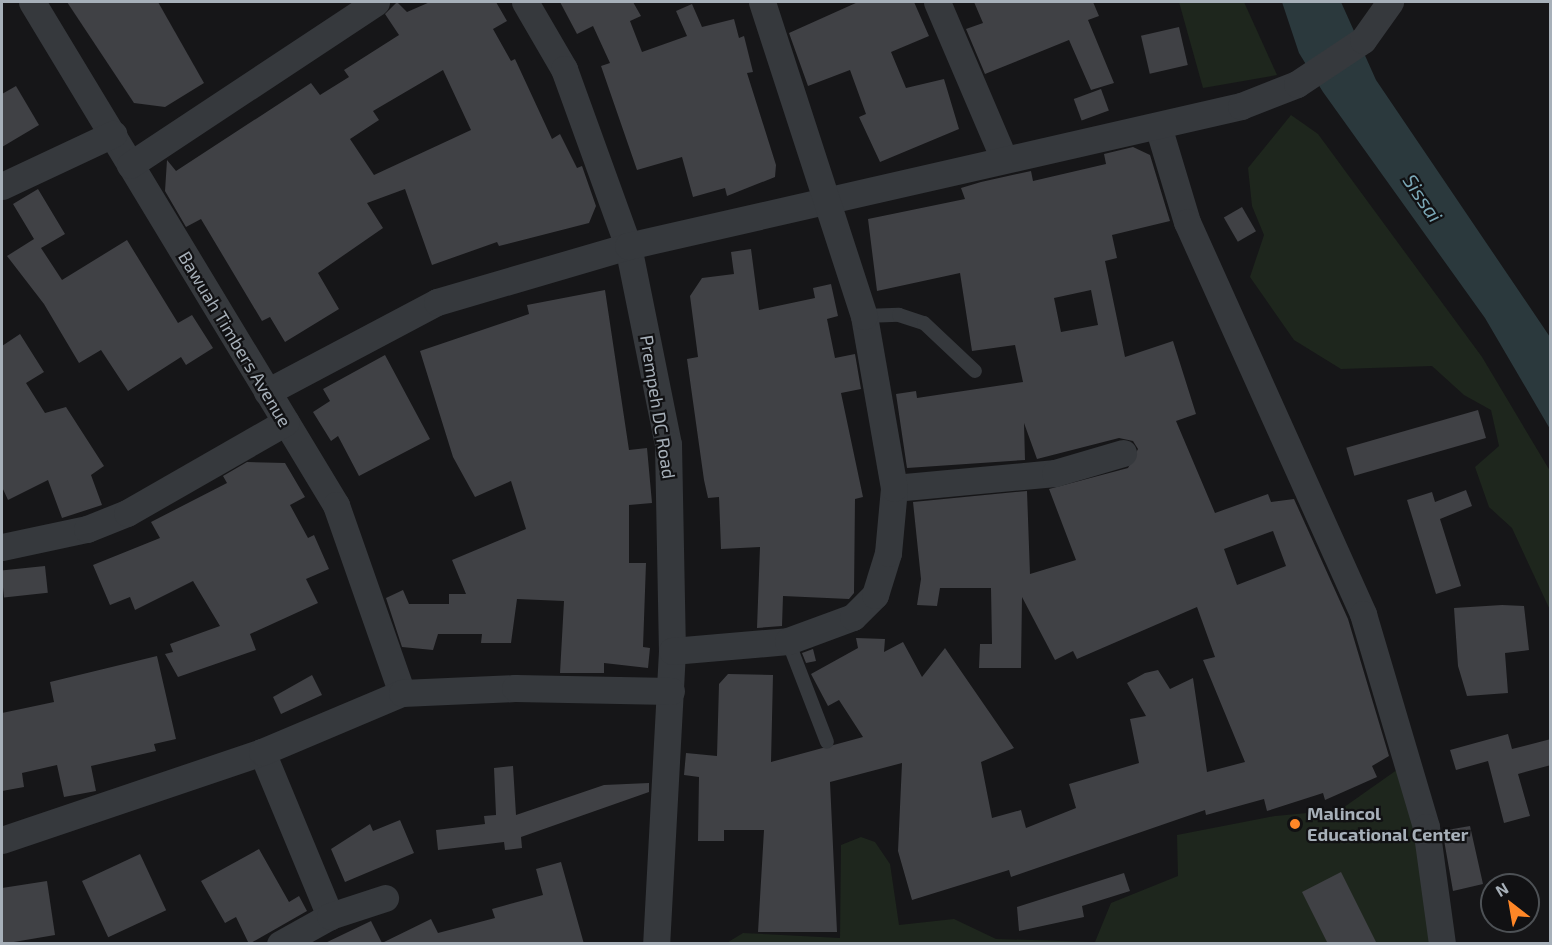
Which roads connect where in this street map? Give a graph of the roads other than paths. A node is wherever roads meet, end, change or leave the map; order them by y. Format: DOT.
graph roads {
  1 [pos="32,2"];
  2 [pos="376,2"];
  3 [pos="525,2"];
  4 [pos="762,2"];
  5 [pos="937,2"];
  6 [pos="1390,2"];
  7 [pos="1158,126"];
  8 [pos="113,134"];
  9 [pos="1004,159"];
  10 [pos="130,165"];
  11 [pos="2,186"];
  12 [pos="828,200"];
  13 [pos="628,246"];
  14 [pos="864,316"];
  15 [pos="975,371"];
  16 [pos="267,392"];
  17 [pos="286,422"];
  18 [pos="1123,453"];
  19 [pos="894,488"];
  20 [pos="2,547"];
  21 [pos="788,640"];
  22 [pos="672,651"];
  23 [pos="671,691"];
  24 [pos="402,693"];
  25 [pos="827,742"];
  26 [pos="262,752"];
  27 [pos="2,840"];
  28 [pos="384,898"];
  29 [pos="330,916"];
  30 [pos="280,944"];
  31 [pos="656,944"];
  32 [pos="1442,944"];
  1 -- 8 [label="street, Bawuah Timbers Avenue"];
  2 -- 10 [label="street"];
  3 -- 13 [label="street, Prempeh DC Road"];
  4 -- 12 [label="street"];
  5 -- 9 [label="street"];
  6 -- 7 [label="street"];
  7 -- 9 [label="street"];
  7 -- 32 [label="street"];
  8 -- 10 [label="street, Bawuah Timbers Avenue"];
  8 -- 11 [label="street"];
  9 -- 12 [label="street"];
  10 -- 16 [label="street, Bawuah Timbers Avenue"];
  12 -- 13 [label="street"];
  12 -- 14 [label="street"];
  13 -- 16 [label="street"];
  13 -- 22 [label="street, Prempeh DC Road"];
  14 -- 15 [label="lane"];
  14 -- 19 [label="street"];
  16 -- 17 [label="street, Bawuah Timbers Avenue"];
  17 -- 20 [label="street"];
  17 -- 24 [label="street, Bawuah Timbers Avenue"];
  18 -- 19 [label="street"];
  19 -- 21 [label="street"];
  21 -- 22 [label="street"];
  21 -- 25 [label="lane"];
  22 -- 23 [label="street, Prempeh DC Road"];
  23 -- 24 [label="street"];
  23 -- 31 [label="street, Prempeh DC Road"];
  24 -- 26 [label="street"];
  26 -- 27 [label="street"];
  26 -- 29 [label="street"];
  28 -- 29 [label="street"];
  29 -- 30 [label="street"];
}
